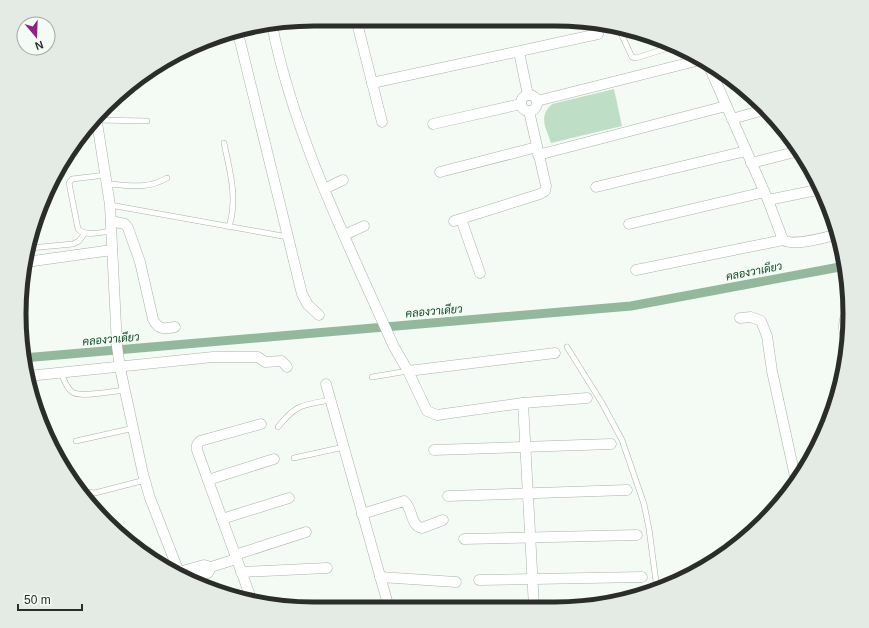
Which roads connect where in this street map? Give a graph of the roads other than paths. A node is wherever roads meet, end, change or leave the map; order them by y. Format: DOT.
graph roads {
  1 [pos="358,26"];
  2 [pos="273,29"];
  3 [pos="598,34"];
  4 [pos="621,34"];
  5 [pos="239,36"];
  6 [pos="666,49"];
  7 [pos="519,52"];
  8 [pos="693,62"];
  9 [pos="712,75"];
  10 [pos="372,83"];
  11 [pos="528,95"];
  12 [pos="537,101"];
  13 [pos="521,104"];
  14 [pos="726,106"];
  15 [pos="529,111"];
  16 [pos="760,111"];
  17 [pos="102,118"];
  18 [pos="732,119"];
  19 [pos="147,121"];
  20 [pos="382,122"];
  21 [pos="98,123"];
  22 [pos="433,124"];
  23 [pos="224,143"];
  24 [pos="538,151"];
  25 [pos="746,151"];
  26 [pos="793,153"];
  27 [pos="751,163"];
  28 [pos="440,172"];
  29 [pos="167,178"];
  30 [pos="107,179"];
  31 [pos="343,180"];
  32 [pos="596,187"];
  33 [pos="324,189"];
  34 [pos="814,190"];
  35 [pos="766,196"];
  36 [pos="110,206"];
  37 [pos="629,224"];
  38 [pos="111,226"];
  39 [pos="364,226"];
  40 [pos="229,227"];
  41 [pos="85,233"];
  42 [pos="344,235"];
  43 [pos="832,235"];
  44 [pos="289,237"];
  45 [pos="783,240"];
  46 [pos="34,248"];
  47 [pos="112,250"];
  48 [pos="31,261"];
  49 [pos="636,270"];
  50 [pos="480,272"];
  51 [pos="319,314"];
  52 [pos="843,317"];
  53 [pos="740,318"];
  54 [pos="175,327"];
  55 [pos="842,333"];
  56 [pos="567,347"];
  57 [pos="555,353"];
  58 [pos="119,364"];
  59 [pos="287,367"];
  60 [pos="408,371"];
  61 [pos="61,373"];
  62 [pos="33,376"];
  63 [pos="372,377"];
  64 [pos="326,384"];
  65 [pos="125,390"];
  66 [pos="587,398"];
  67 [pos="331,400"];
  68 [pos="523,403"];
  69 [pos="262,424"];
  70 [pos="278,427"];
  71 [pos="134,428"];
  72 [pos="76,441"];
  73 [pos="611,444"];
  74 [pos="344,447"];
  75 [pos="525,447"];
  76 [pos="434,450"];
  77 [pos="294,458"];
  78 [pos="274,459"];
  79 [pos="794,473"];
  80 [pos="145,480"];
  81 [pos="208,480"];
  82 [pos="627,490"];
  83 [pos="88,492"];
  84 [pos="529,495"];
  85 [pos="448,496"];
  86 [pos="289,498"];
  87 [pos="362,514"];
  88 [pos="222,519"];
  89 [pos="443,520"];
  90 [pos="306,532"];
  91 [pos="636,535"];
  92 [pos="530,538"];
  93 [pos="464,539"];
  94 [pos="236,557"];
  95 [pos="178,567"];
  96 [pos="211,567"];
  97 [pos="327,568"];
  98 [pos="185,571"];
  99 [pos="241,572"];
  100 [pos="380,576"];
  101 [pos="197,577"];
  102 [pos="642,577"];
  103 [pos="479,580"];
  104 [pos="532,580"];
  105 [pos="456,582"];
  106 [pos="656,584"];
  107 [pos="249,594"];
  108 [pos="387,602"];
  109 [pos="534,602"];
  1 -- 10 [label="street"];
  2 -- 33 [label="street"];
  3 -- 7 [label="street"];
  4 -- 6 [label="lane"];
  5 -- 44 [label="street"];
  7 -- 10 [label="street"];
  7 -- 11 [label="street"];
  8 -- 12 [label="street"];
  9 -- 14 [label="street"];
  10 -- 20 [label="street"];
  11 -- 12 [label="street"];
  11 -- 13 [label="street"];
  12 -- 15 [label="street"];
  13 -- 15 [label="street"];
  13 -- 22 [label="street"];
  14 -- 18 [label="street"];
  14 -- 24 [label="street"];
  15 -- 24 [label="street"];
  16 -- 18 [label="street"];
  17 -- 19 [label="lane"];
  18 -- 25 [label="street"];
  21 -- 30 [label="street"];
  23 -- 40 [label="lane"];
  24 -- 28 [label="street"];
  24 -- 50 [label="street"];
  25 -- 27 [label="street"];
  25 -- 32 [label="street"];
  26 -- 27 [label="street"];
  27 -- 35 [label="street"];
  29 -- 30 [label="lane"];
  30 -- 36 [label="street"];
  30 -- 41 [label="lane"];
  31 -- 33 [label="street"];
  33 -- 42 [label="street"];
  34 -- 35 [label="street"];
  35 -- 37 [label="street"];
  35 -- 45 [label="street"];
  36 -- 38 [label="street"];
  36 -- 40 [label="lane"];
  38 -- 41 [label="lane"];
  38 -- 47 [label="street"];
  38 -- 54 [label="street"];
  39 -- 42 [label="street"];
  40 -- 44 [label="lane"];
  41 -- 46 [label="lane"];
  42 -- 60 [label="street"];
  43 -- 45 [label="street"];
  44 -- 51 [label="street"];
  45 -- 49 [label="street"];
  47 -- 48 [label="street"];
  47 -- 58 [label="street"];
  52 -- 55 [label="lane"];
  53 -- 79 [label="street"];
  56 -- 106 [label="lane"];
  57 -- 60 [label="street"];
  58 -- 59 [label="street"];
  58 -- 61 [label="street"];
  58 -- 65 [label="street"];
  60 -- 63 [label="lane"];
  60 -- 68 [label="street"];
  61 -- 62 [label="street"];
  61 -- 65 [label="lane"];
  64 -- 67 [label="street"];
  65 -- 71 [label="street"];
  66 -- 68 [label="street"];
  67 -- 70 [label="lane"];
  67 -- 74 [label="street"];
  68 -- 75 [label="street"];
  69 -- 81 [label="street"];
  71 -- 72 [label="lane"];
  71 -- 80 [label="street"];
  73 -- 75 [label="street"];
  74 -- 77 [label="lane"];
  74 -- 87 [label="street"];
  75 -- 76 [label="street"];
  75 -- 84 [label="street"];
  78 -- 81 [label="street"];
  80 -- 83 [label="lane"];
  80 -- 95 [label="street"];
  81 -- 88 [label="street"];
  82 -- 84 [label="street"];
  84 -- 85 [label="street"];
  84 -- 92 [label="street"];
  86 -- 88 [label="street"];
  87 -- 89 [label="street"];
  87 -- 100 [label="street"];
  88 -- 94 [label="street"];
  90 -- 94 [label="street"];
  91 -- 92 [label="street"];
  92 -- 93 [label="street"];
  92 -- 104 [label="street"];
  94 -- 96 [label="street"];
  94 -- 99 [label="street"];
  96 -- 98 [label="street"];
  96 -- 101 [label="street"];
  97 -- 99 [label="street"];
  99 -- 107 [label="street"];
  100 -- 105 [label="street"];
  100 -- 108 [label="street"];
  102 -- 104 [label="street"];
  103 -- 104 [label="street"];
  104 -- 109 [label="street"];
}
